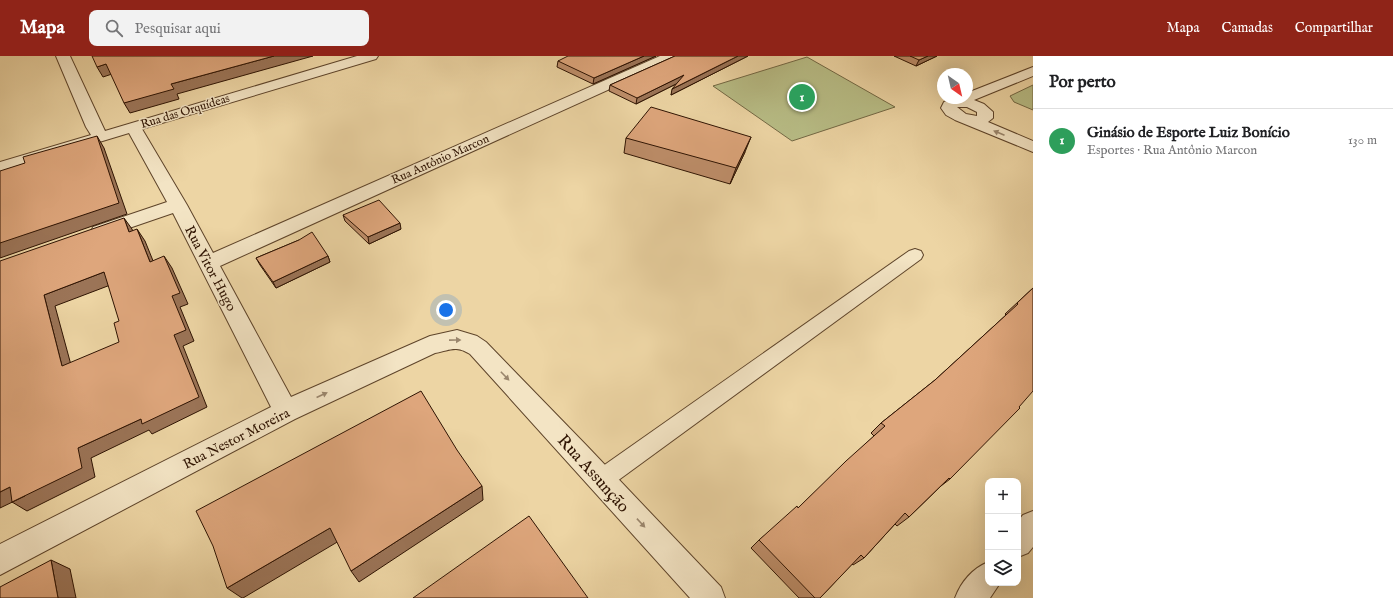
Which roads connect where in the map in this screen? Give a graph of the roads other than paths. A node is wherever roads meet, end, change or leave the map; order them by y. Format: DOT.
graph roads {
  1 [pos="64,56"];
  2 [pos="371,56"];
  3 [pos="671,56"];
  4 [pos="1031,63"];
  5 [pos="973,94"];
  6 [pos="951,104"];
  7 [pos="970,104"];
  8 [pos="965,119"];
  9 [pos="133,127"];
  10 [pos="101,137"];
  11 [pos="1033,147"];
  12 [pos="0,167"];
  13 [pos="178,205"];
  14 [pos="82,239"];
  15 [pos="915,256"];
  16 [pos="208,263"];
  17 [pos="478,348"];
  18 [pos="286,411"];
  19 [pos="601,480"];
  20 [pos="1033,525"];
  21 [pos="1021,539"];
  22 [pos="0,560"];
  23 [pos="985,580"];
  24 [pos="710,598"];
  25 [pos="970,598"];
  1 -- 10 [label="street"];
  2 -- 9 [label="street, Rua das Orquídeas"];
  3 -- 16 [label="street, Rua Antônio Marcon"];
  4 -- 5 [label="street"];
  6 -- 8 [label="street"];
  7 -- 8 [label="street"];
  11 -- 8 [label="street, one-way"];
  9 -- 10 [label="street, Rua das Orquídeas"];
  9 -- 13 [label="street, Rua Vitor Hugo"];
  10 -- 12 [label="street, Rua das Orquídeas"];
  13 -- 14 [label="street"];
  13 -- 16 [label="street, Rua Vitor Hugo"];
  15 -- 19 [label="lane"];
  16 -- 18 [label="street, Rua Vitor Hugo"];
  18 -- 17 [label="street, Rua Nestor Moreira, one-way"];
  17 -- 19 [label="street, Rua Assunção, one-way"];
  18 -- 22 [label="street, Rua Nestor Moreira"];
  19 -- 24 [label="street, Rua Assunção, one-way"];
  20 -- 21 [label="street"];
  23 -- 25 [label="street"];
}
